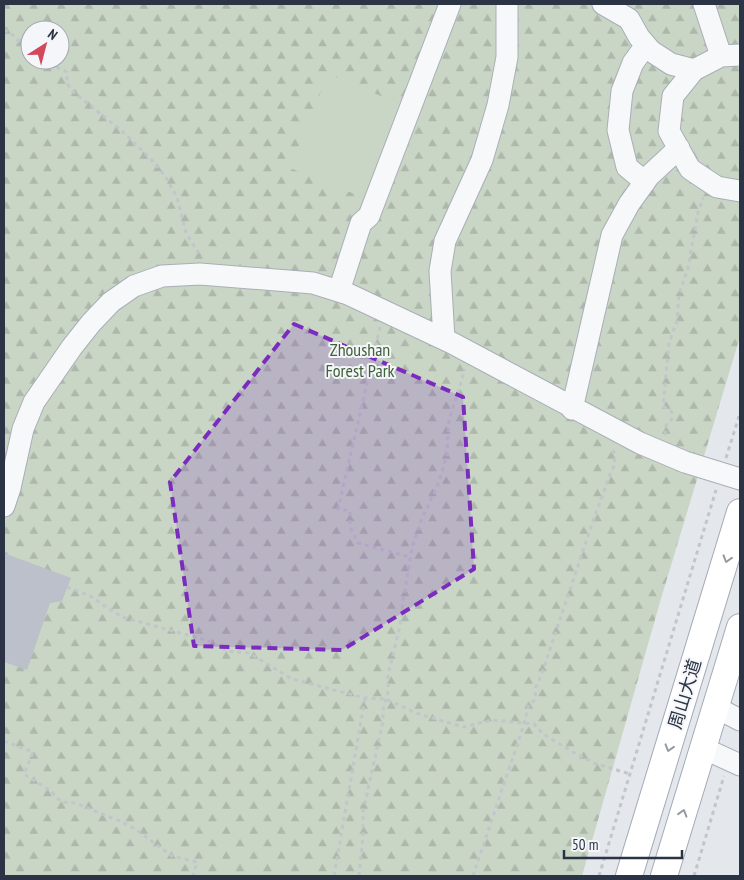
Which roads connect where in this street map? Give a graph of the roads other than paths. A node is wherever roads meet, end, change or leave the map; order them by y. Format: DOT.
graph roads {
  1 [pos="450,4"];
  2 [pos="507,4"];
  3 [pos="603,4"];
  4 [pos="704,4"];
  5 [pos="646,45"];
  6 [pos="730,56"];
  7 [pos="694,70"];
  8 [pos="679,148"];
  9 [pos="645,182"];
  10 [pos="740,191"];
  11 [pos="339,291"];
  12 [pos="444,339"];
  13 [pos="572,409"];
  14 [pos="731,476"];
  15 [pos="4,506"];
  16 [pos="740,512"];
  17 [pos="740,627"];
  18 [pos="716,708"];
  19 [pos="740,720"];
  20 [pos="703,748"];
  21 [pos="734,763"];
  22 [pos="629,876"];
  23 [pos="664,876"];
  1 -- 11 [label="lane"];
  2 -- 12 [label="lane"];
  3 -- 5 [label="lane"];
  4 -- 6 [label="lane"];
  5 -- 7 [label="lane"];
  5 -- 9 [label="lane"];
  6 -- 7 [label="lane"];
  7 -- 8 [label="lane"];
  8 -- 9 [label="lane"];
  8 -- 10 [label="lane"];
  9 -- 13 [label="lane"];
  11 -- 12 [label="lane"];
  11 -- 15 [label="lane"];
  12 -- 13 [label="lane"];
  13 -- 14 [label="lane"];
  16 -- 22 [label="main road, 周山大道, one-way"];
  17 -- 18 [label="main road, 周山大道"];
  18 -- 19 [label="lane"];
  18 -- 20 [label="main road, 周山大道"];
  20 -- 21 [label="lane"];
  23 -- 20 [label="main road, 周山大道, one-way"];
}
